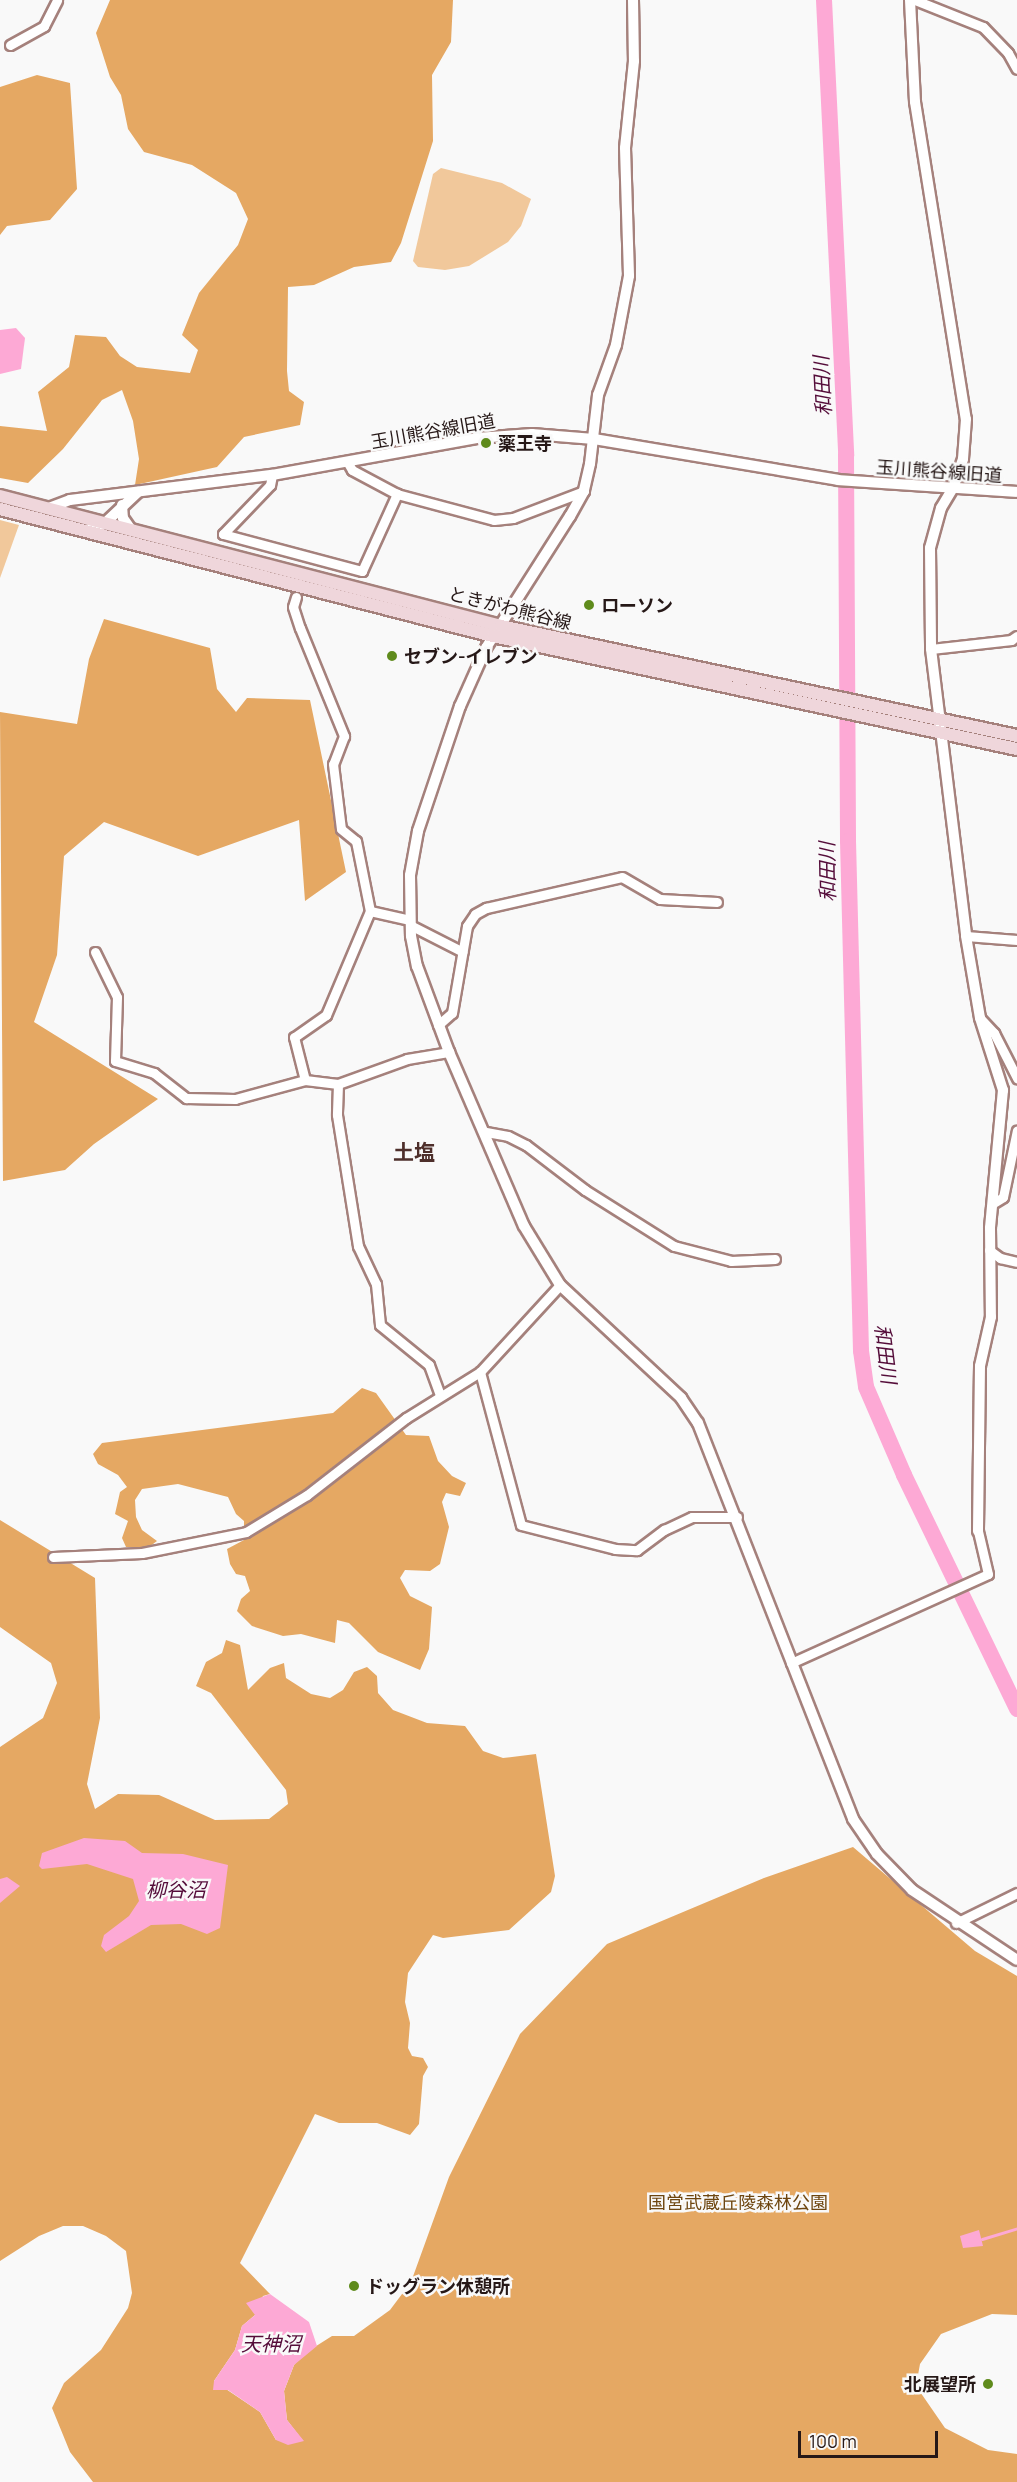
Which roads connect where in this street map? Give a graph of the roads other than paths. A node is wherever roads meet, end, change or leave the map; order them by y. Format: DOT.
graph roads {
  1 [pos="57,0"];
  2 [pos="633,0"];
  3 [pos="910,0"];
  4 [pos="915,0"];
  5 [pos="10,45"];
  6 [pos="1017,69"];
  7 [pos="594,439"];
  8 [pos="348,463"];
  9 [pos="272,475"];
  10 [pos="953,488"];
  11 [pos="141,491"];
  12 [pos="584,491"];
  13 [pos="1017,492"];
  14 [pos="397,494"];
  15 [pos="0,496"];
  16 [pos="122,505"];
  17 [pos="48,508"];
  18 [pos="0,509"];
  19 [pos="104,524"];
  20 [pos="84,531"];
  21 [pos="132,531"];
  22 [pos="296,597"];
  23 [pos="497,631"];
  24 [pos="1017,636"];
  25 [pos="931,649"];
  26 [pos="880,714"];
  27 [pos="939,727"];
  28 [pos="1017,736"];
  29 [pos="1017,749"];
  30 [pos="717,902"];
  31 [pos="370,911"];
  32 [pos="410,922"];
  33 [pos="966,936"];
  34 [pos="1017,940"];
  35 [pos="95,952"];
  36 [pos="462,952"];
  37 [pos="980,1018"];
  38 [pos="438,1025"];
  39 [pos="449,1052"];
  40 [pos="1017,1078"];
  41 [pos="305,1080"];
  42 [pos="338,1084"];
  43 [pos="1017,1130"];
  44 [pos="486,1131"];
  45 [pos="992,1204"];
  46 [pos="989,1250"];
  47 [pos="775,1260"];
  48 [pos="1017,1262"];
  49 [pos="560,1285"];
  50 [pos="480,1372"];
  51 [pos="440,1395"];
  52 [pos="737,1517"];
  53 [pos="978,1531"];
  54 [pos="53,1557"];
  55 [pos="791,1664"];
  56 [pos="1017,1893"];
  57 [pos="956,1923"];
  58 [pos="1017,1960"];
  1 -- 5 [label="street"];
  2 -- 7 [label="street"];
  3 -- 10 [label="street"];
  4 -- 6 [label="street"];
  7 -- 8 [label="street, 玉川熊谷線旧道"];
  7 -- 10 [label="street, 玉川熊谷線旧道"];
  7 -- 12 [label="street"];
  8 -- 9 [label="street, 玉川熊谷線旧道"];
  8 -- 14 [label="street"];
  9 -- 11 [label="street, 玉川熊谷線旧道"];
  9 -- 14 [label="street"];
  10 -- 13 [label="street, 玉川熊谷線旧道"];
  10 -- 25 [label="street"];
  11 -- 16 [label="street"];
  11 -- 17 [label="street, 玉川熊谷線旧道"];
  12 -- 14 [label="street"];
  12 -- 23 [label="street"];
  15 -- 17 [label="main road, ときがわ熊谷線"];
  16 -- 19 [label="street"];
  16 -- 21 [label="street"];
  17 -- 19 [label="main road, ときがわ熊谷線"];
  18 -- 20 [label="main road, ときがわ熊谷線"];
  19 -- 20 [label="street"];
  19 -- 21 [label="main road, ときがわ熊谷線"];
  20 -- 23 [label="main road, ときがわ熊谷線"];
  21 -- 23 [label="main road, ときがわ熊谷線"];
  22 -- 31 [label="street"];
  23 -- 26 [label="main road, ときがわ熊谷線"];
  23 -- 26 [label="main road, ときがわ熊谷線"];
  23 -- 32 [label="street"];
  24 -- 25 [label="street"];
  25 -- 27 [label="street"];
  26 -- 27 [label="main road, ときがわ熊谷線"];
  27 -- 28 [label="main road, ときがわ熊谷線"];
  27 -- 29 [label="main road, ときがわ熊谷線"];
  27 -- 33 [label="street"];
  30 -- 36 [label="street"];
  31 -- 32 [label="street"];
  31 -- 41 [label="street"];
  32 -- 36 [label="street"];
  32 -- 38 [label="street"];
  33 -- 34 [label="street"];
  33 -- 37 [label="street"];
  35 -- 41 [label="street"];
  36 -- 38 [label="street"];
  37 -- 40 [label="street"];
  37 -- 45 [label="street"];
  38 -- 39 [label="street"];
  39 -- 42 [label="street"];
  39 -- 44 [label="street"];
  41 -- 42 [label="street"];
  42 -- 51 [label="street"];
  43 -- 45 [label="street"];
  44 -- 47 [label="street"];
  44 -- 49 [label="street"];
  45 -- 46 [label="street"];
  46 -- 48 [label="street"];
  46 -- 53 [label="street"];
  49 -- 50 [label="street"];
  49 -- 52 [label="street"];
  50 -- 51 [label="street"];
  50 -- 52 [label="street"];
  51 -- 54 [label="street"];
  52 -- 55 [label="street"];
  53 -- 55 [label="street"];
  55 -- 57 [label="street"];
  56 -- 57 [label="street"];
  57 -- 58 [label="street"];
}
